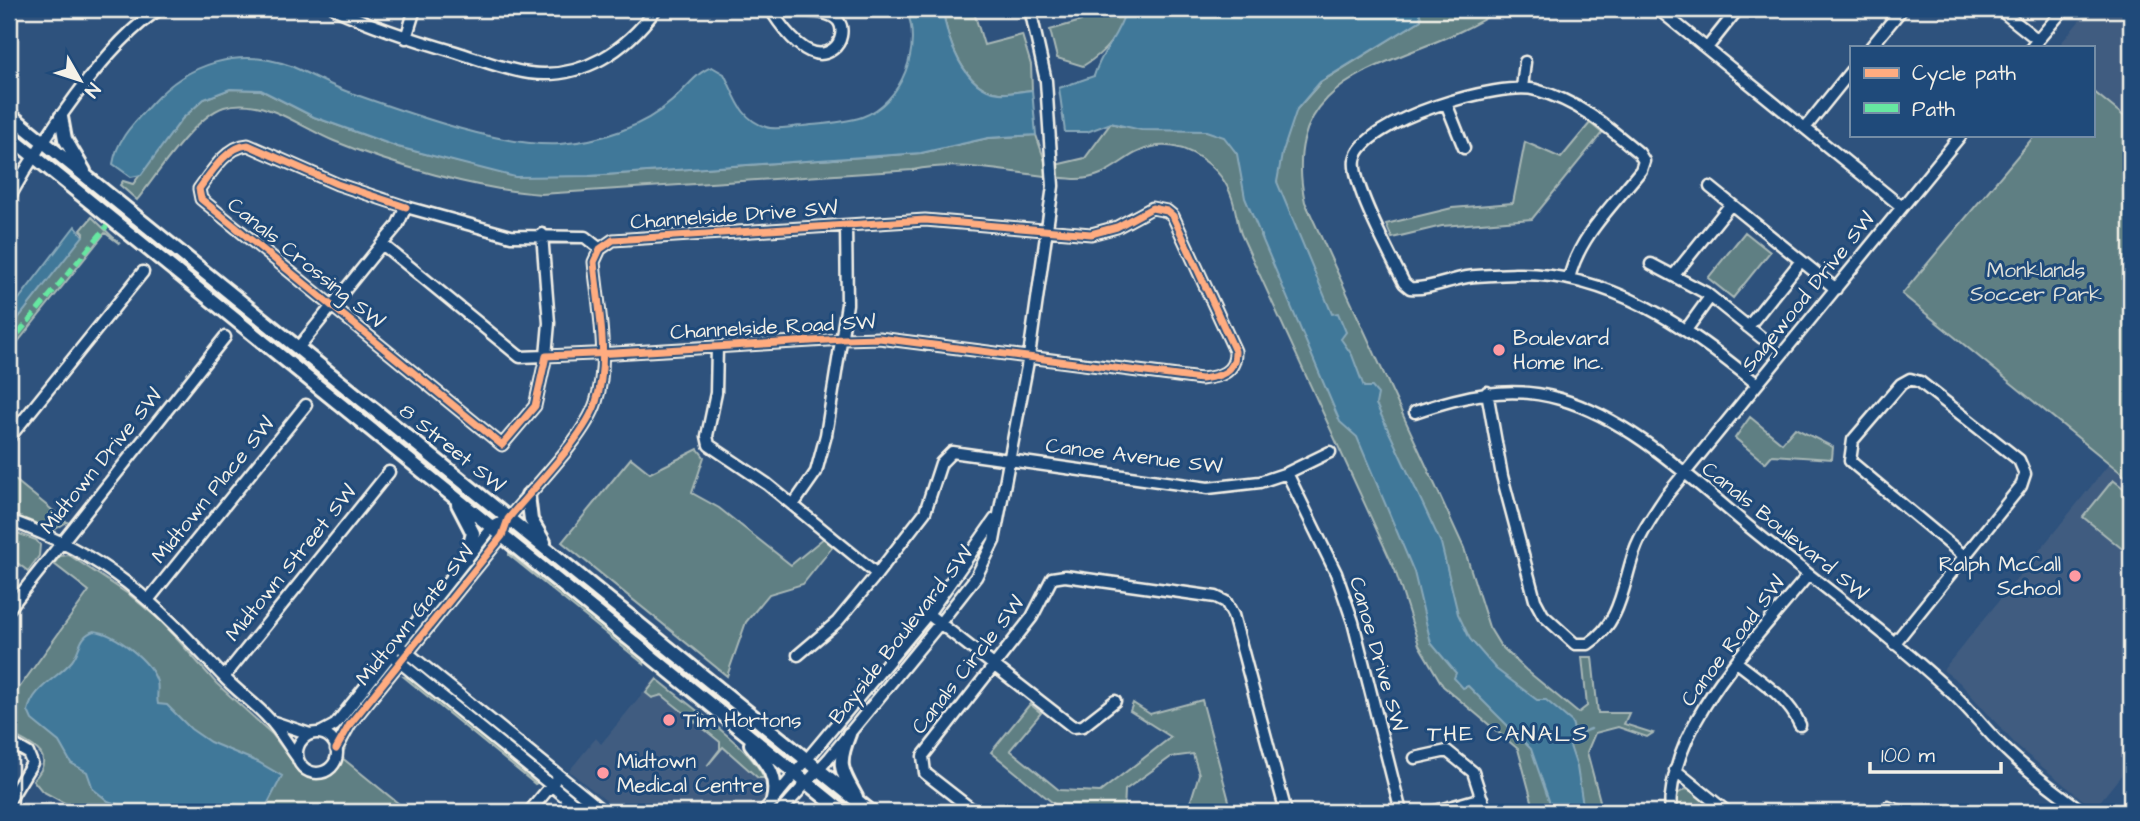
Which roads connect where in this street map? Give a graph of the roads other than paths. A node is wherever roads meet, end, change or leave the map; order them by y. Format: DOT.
graph roads {
  1 [pos="160,9"];
  2 [pos="335,9"];
  3 [pos="415,9"];
  4 [pos="656,9"];
  5 [pos="1030,9"];
  6 [pos="1658,9"];
  7 [pos="1738,9"];
  8 [pos="1902,9"];
  9 [pos="1999,9"];
  10 [pos="2064,9"];
  11 [pos="768,10"];
  12 [pos="406,38"];
  13 [pos="2035,44"];
  14 [pos="1872,46"];
  15 [pos="1707,48"];
  16 [pos="1525,62"];
  17 [pos="1850,72"];
  18 [pos="1522,88"];
  19 [pos="1446,103"];
  20 [pos="9,114"];
  21 [pos="61,117"];
  22 [pos="1805,128"];
  23 [pos="9,136"];
  24 [pos="1960,136"];
  25 [pos="42,141"];
  26 [pos="1464,148"];
  27 [pos="33,156"];
  28 [pos="90,181"];
  29 [pos="1710,187"];
  30 [pos="9,198"];
  31 [pos="1731,204"];
  32 [pos="406,207"];
  33 [pos="1902,207"];
  34 [pos="846,226"];
  35 [pos="1048,233"];
  36 [pos="542,234"];
  37 [pos="382,244"];
  38 [pos="600,249"];
  39 [pos="1801,261"];
  40 [pos="1651,264"];
  41 [pos="143,272"];
  42 [pos="1674,275"];
  43 [pos="1569,279"];
  44 [pos="1836,289"];
  45 [pos="1710,297"];
  46 [pos="331,307"];
  47 [pos="1748,327"];
  48 [pos="1686,330"];
  49 [pos="225,337"];
  50 [pos="1762,338"];
  51 [pos="844,339"];
  52 [pos="717,347"];
  53 [pos="298,348"];
  54 [pos="602,354"];
  55 [pos="546,356"];
  56 [pos="1029,356"];
  57 [pos="1757,384"];
  58 [pos="1488,393"];
  59 [pos="306,405"];
  60 [pos="1415,412"];
  61 [pos="9,438"];
  62 [pos="1330,452"];
  63 [pos="1011,460"];
  64 [pos="389,472"];
  65 [pos="1287,473"];
  66 [pos="1684,473"];
  67 [pos="446,490"];
  68 [pos="528,495"];
  69 [pos="793,505"];
  70 [pos="997,516"];
  71 [pos="508,519"];
  72 [pos="9,520"];
  73 [pos="497,532"];
  74 [pos="61,541"];
  75 [pos="552,554"];
  76 [pos="1964,556"];
  77 [pos="466,559"];
  78 [pos="877,574"];
  79 [pos="1808,575"];
  80 [pos="149,599"];
  81 [pos="9,609"];
  82 [pos="928,614"];
  83 [pos="940,623"];
  84 [pos="398,644"];
  85 [pos="1894,644"];
  86 [pos="407,652"];
  87 [pos="390,654"];
  88 [pos="798,655"];
  89 [pos="399,662"];
  90 [pos="1738,663"];
  91 [pos="996,666"];
  92 [pos="224,677"];
  93 [pos="1115,701"];
  94 [pos="271,721"];
  95 [pos="1800,724"];
  96 [pos="735,725"];
  97 [pos="316,734"];
  98 [pos="849,734"];
  99 [pos="9,742"];
  100 [pos="336,749"];
  101 [pos="297,757"];
  102 [pos="1415,758"];
  103 [pos="807,761"];
  104 [pos="818,770"];
  105 [pos="1675,770"];
  106 [pos="559,776"];
  107 [pos="801,778"];
  108 [pos="551,786"];
  109 [pos="1482,799"];
  110 [pos="773,800"];
  111 [pos="9,801"];
  112 [pos="859,803"];
  113 [pos="529,812"];
  114 [pos="583,812"];
  115 [pos="604,812"];
  116 [pos="763,812"];
  117 [pos="780,812"];
  118 [pos="842,812"];
  119 [pos="871,812"];
  120 [pos="975,812"];
  121 [pos="1286,812"];
  122 [pos="1401,812"];
  123 [pos="1432,812"];
  124 [pos="1486,812"];
  125 [pos="1670,812"];
  126 [pos="1727,812"];
  127 [pos="1879,812"];
  128 [pos="1903,812"];
  129 [pos="2083,812"];
  1 -- 21 [label="street"];
  2 -- 12 [label="street"];
  3 -- 12 [label="street"];
  4 -- 12 [label="street"];
  5 -- 35 [label="street, Bayside Boulevard SW"];
  6 -- 15 [label="street"];
  7 -- 15 [label="street"];
  8 -- 14 [label="street"];
  9 -- 13 [label="street"];
  10 -- 13 [label="street"];
  11 -- 11 [label="street"];
  15 -- 22 [label="street"];
  16 -- 18 [label="street"];
  17 -- 22 [label="street"];
  18 -- 19 [label="street"];
  18 -- 43 [label="street"];
  19 -- 26 [label="street"];
  19 -- 43 [label="street"];
  20 -- 25 [label="main road, 8 Street SW"];
  21 -- 25 [label="street"];
  21 -- 28 [label="main road"];
  22 -- 33 [label="street"];
  23 -- 27 [label="main road, 8 Street SW"];
  24 -- 33 [label="street, Sagewood Drive SW"];
  25 -- 27 [label="street"];
  25 -- 28 [label="main road, 8 Street SW"];
  27 -- 30 [label="street"];
  27 -- 67 [label="main road, 8 Street SW"];
  28 -- 53 [label="main road, 8 Street SW"];
  29 -- 31 [label="street"];
  31 -- 39 [label="street"];
  31 -- 42 [label="street"];
  32 -- 36 [label="street, Canals Crossing SW"];
  32 -- 37 [label="street, Canals Crossing SW"];
  32 -- 46 [label="street, Canals Crossing SW"];
  33 -- 44 [label="street, Sagewood Drive SW"];
  34 -- 35 [label="street, Channelside Drive SW"];
  34 -- 38 [label="street, Channelside Drive SW"];
  34 -- 51 [label="street"];
  35 -- 56 [label="street, Bayside Boulevard SW"];
  35 -- 56 [label="street, Channelside Drive SW"];
  36 -- 38 [label="street, Canals Crossing SW"];
  36 -- 55 [label="street, Canals Crossing SW"];
  37 -- 46 [label="street, Canals Crossing SW"];
  37 -- 55 [label="street"];
  38 -- 54 [label="street"];
  39 -- 44 [label="street"];
  39 -- 47 [label="street"];
  40 -- 42 [label="street"];
  41 -- 61 [label="street"];
  42 -- 45 [label="street"];
  43 -- 48 [label="street"];
  44 -- 57 [label="street, Sagewood Drive SW"];
  45 -- 47 [label="street"];
  45 -- 48 [label="street"];
  46 -- 53 [label="street, Canals Crossing SW"];
  46 -- 55 [label="street, Canals Crossing SW"];
  47 -- 50 [label="street"];
  48 -- 57 [label="street"];
  49 -- 74 [label="street, Midtown Drive SW"];
  51 -- 52 [label="street, Channelside Road SW"];
  51 -- 56 [label="street, Channelside Road SW"];
  51 -- 69 [label="street"];
  52 -- 54 [label="street, Channelside Road SW"];
  52 -- 69 [label="street"];
  53 -- 71 [label="main road, 8 Street SW"];
  54 -- 55 [label="street"];
  54 -- 68 [label="street"];
  56 -- 63 [label="street, Bayside Boulevard SW"];
  57 -- 66 [label="street, Sagewood Drive SW"];
  58 -- 60 [label="street, Canals Boulevard SW"];
  58 -- 66 [label="street, Canals Boulevard SW"];
  58 -- 66 [label="street, Sagewood Drive SW"];
  59 -- 80 [label="street, Midtown Place SW"];
  62 -- 65 [label="street, Canoe Avenue SW"];
  63 -- 65 [label="street, Canoe Avenue SW"];
  63 -- 70 [label="street, Bayside Boulevard SW"];
  63 -- 78 [label="street, Canoe Avenue SW"];
  64 -- 92 [label="street, Midtown Street SW"];
  65 -- 122 [label="street, Canoe Drive SW"];
  66 -- 79 [label="street, Canals Boulevard SW"];
  67 -- 73 [label="main road, 8 Street SW"];
  67 -- 77 [label="main road"];
  68 -- 71 [label="street"];
  68 -- 75 [label="main road"];
  69 -- 78 [label="street"];
  70 -- 82 [label="street, Bayside Boulevard SW"];
  70 -- 83 [label="street, Bayside Boulevard SW"];
  71 -- 73 [label="street, Midtown Gate SW"];
  71 -- 75 [label="main road, 8 Street SW"];
  72 -- 74 [label="street"];
  73 -- 77 [label="street, Midtown Gate SW"];
  73 -- 86 [label="street, Midtown Gate SW"];
  73 -- 96 [label="main road, 8 Street SW"];
  74 -- 80 [label="street"];
  74 -- 81 [label="street, Midtown Drive SW"];
  75 -- 103 [label="main road, 8 Street SW"];
  76 -- 76 [label="street"];
  76 -- 85 [label="street"];
  77 -- 84 [label="street, Midtown Gate SW"];
  78 -- 88 [label="street"];
  79 -- 85 [label="street, Canals Boulevard SW"];
  79 -- 90 [label="street, Canoe Road SW"];
  80 -- 92 [label="street"];
  82 -- 83 [label="street"];
  82 -- 103 [label="street, Bayside Boulevard SW"];
  83 -- 91 [label="street"];
  83 -- 98 [label="street, Bayside Boulevard SW"];
  84 -- 86 [label="street"];
  84 -- 87 [label="street, Midtown Gate SW"];
  85 -- 129 [label="street, Canals Boulevard SW"];
  86 -- 89 [label="street, Midtown Gate SW"];
  86 -- 106 [label="street"];
  87 -- 89 [label="street"];
  87 -- 97 [label="street, Midtown Gate SW"];
  89 -- 100 [label="street, Midtown Gate SW"];
  89 -- 108 [label="street"];
  90 -- 95 [label="street"];
  90 -- 105 [label="street, Canoe Road SW"];
  91 -- 93 [label="street"];
  91 -- 120 [label="street, Canals Circle SW"];
  91 -- 121 [label="street, Canals Circle SW"];
  92 -- 94 [label="street"];
  94 -- 97 [label="street"];
  94 -- 101 [label="street"];
  96 -- 107 [label="main road, 8 Street SW"];
  96 -- 110 [label="main road"];
  97 -- 100 [label="street"];
  97 -- 101 [label="street"];
  98 -- 104 [label="street, Bayside Boulevard SW"];
  98 -- 112 [label="main road"];
  99 -- 111 [label="street"];
  100 -- 101 [label="street"];
  102 -- 109 [label="street"];
  103 -- 104 [label="main road, 8 Street SW"];
  103 -- 107 [label="street, Bayside Boulevard SW"];
  104 -- 107 [label="street, Bayside Boulevard SW"];
  104 -- 112 [label="main road, 8 Street SW"];
  105 -- 125 [label="street, Canoe Road SW"];
  105 -- 126 [label="street"];
  106 -- 108 [label="street"];
  106 -- 115 [label="street"];
  107 -- 110 [label="street"];
  107 -- 117 [label="street"];
  107 -- 118 [label="main road, 8 Street SW"];
  108 -- 113 [label="street"];
  108 -- 114 [label="street"];
  109 -- 123 [label="street"];
  109 -- 124 [label="street"];
  110 -- 116 [label="street"];
  112 -- 119 [label="main road, 8 Street SW"];
  127 -- 128 [label="street"];
}
